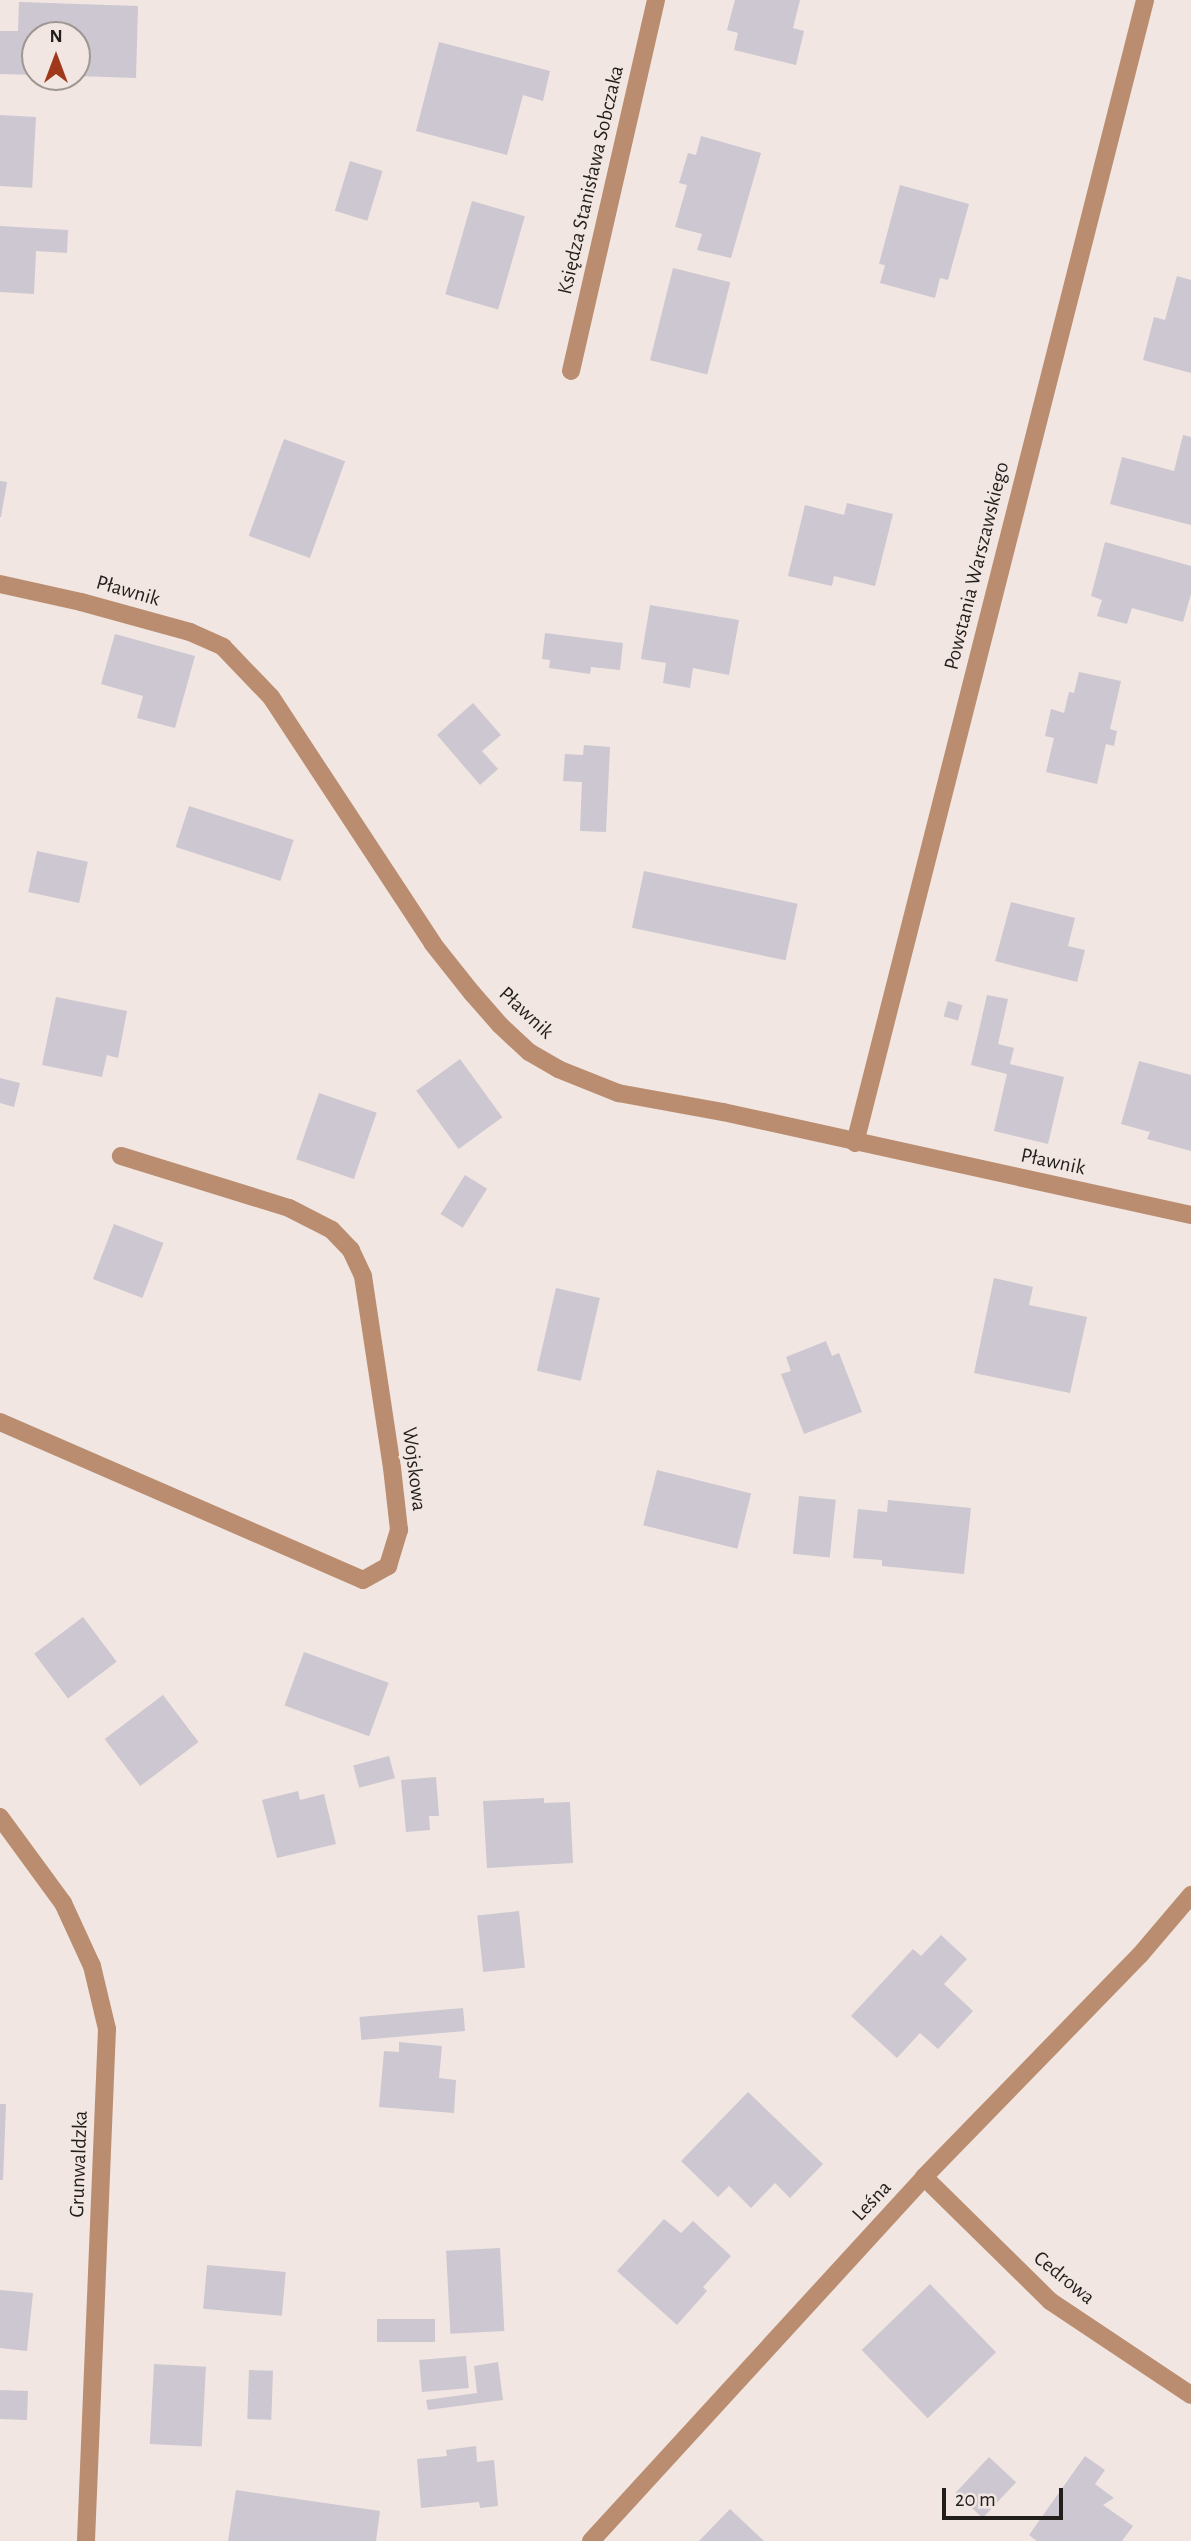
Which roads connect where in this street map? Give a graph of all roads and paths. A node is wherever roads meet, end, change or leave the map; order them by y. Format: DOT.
graph roads {
  1 [pos="656,0"];
  2 [pos="1145,0"];
  3 [pos="571,371"];
  4 [pos="0,584"];
  5 [pos="855,1143"];
  6 [pos="121,1156"];
  7 [pos="1191,1214"];
  8 [pos="0,1422"];
  9 [pos="0,1817"];
  10 [pos="1191,1895"];
  11 [pos="925,2177"];
  12 [pos="1191,2395"];
  13 [pos="86,2541"];
  14 [pos="591,2541"];
  1 -- 3 [label="street, Księdza Stanisława Sobczaka"];
  2 -- 5 [label="street, Powstania Warszawskiego"];
  4 -- 5 [label="street, Pławnik"];
  5 -- 7 [label="street, Pławnik"];
  6 -- 8 [label="street, Wojskowa"];
  9 -- 13 [label="street, Grunwaldzka"];
  10 -- 11 [label="street, Leśna"];
  11 -- 12 [label="street, Cedrowa"];
  11 -- 14 [label="street, Leśna"];
}
